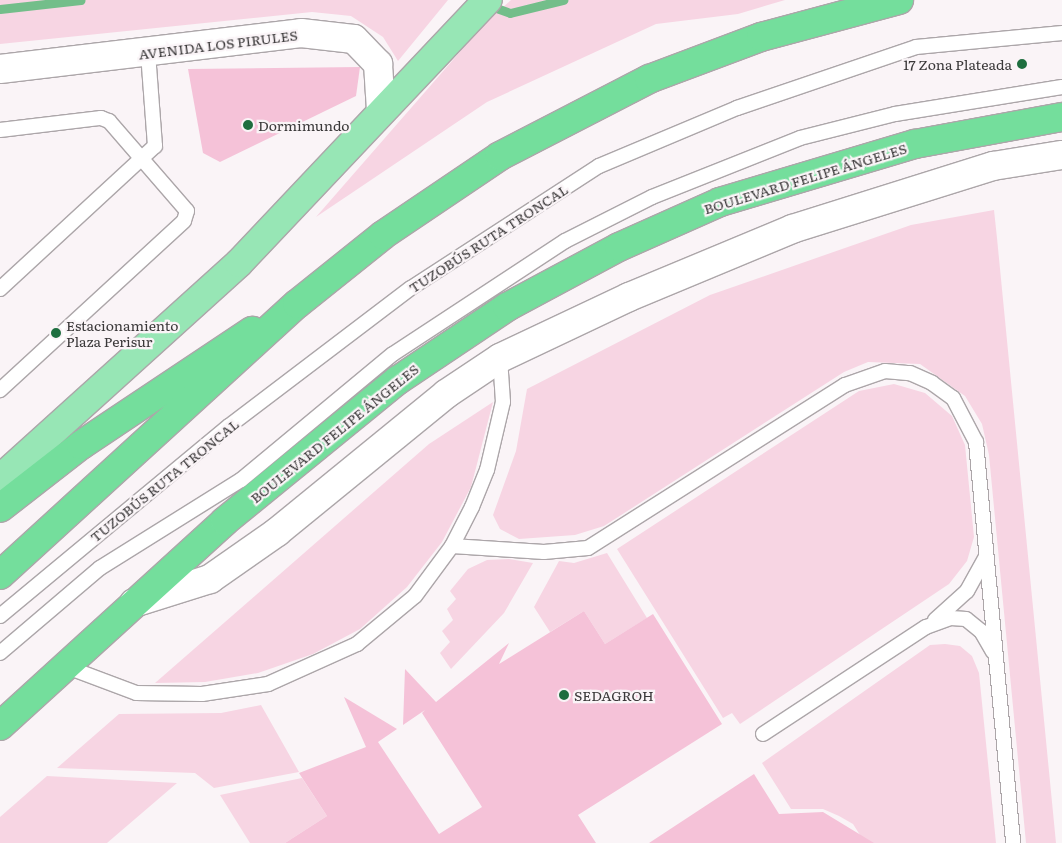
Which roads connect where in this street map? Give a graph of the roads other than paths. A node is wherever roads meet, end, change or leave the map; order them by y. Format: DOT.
graph roads {
  1 [pos="899,0"];
  2 [pos="480,8"];
  3 [pos="1062,33"];
  4 [pos="148,52"];
  5 [pos="0,70"];
  6 [pos="1062,87"];
  7 [pos="381,111"];
  8 [pos="1062,118"];
  9 [pos="0,130"];
  10 [pos="1062,155"];
  11 [pos="143,159"];
  12 [pos="0,288"];
  13 [pos="296,304"];
  14 [pos="500,358"];
  15 [pos="0,390"];
  16 [pos="0,479"];
  17 [pos="0,508"];
  18 [pos="452,546"];
  19 [pos="986,555"];
  20 [pos="0,575"];
  21 [pos="134,603"];
  22 [pos="0,616"];
  23 [pos="926,627"];
  24 [pos="0,653"];
  25 [pos="996,659"];
  26 [pos="67,667"];
  27 [pos="0,726"];
  28 [pos="763,734"];
  29 [pos="1013,843"];
  1 -- 13 [label="highway"];
  2 -- 7 [label="main road"];
  3 -- 22 [label="lane, TUZOBÚS RUTA TRONCAL"];
  4 -- 5 [label="main road, AVENIDA LOS PIRULES"];
  4 -- 7 [label="main road, AVENIDA LOS PIRULES"];
  4 -- 11 [label="lane"];
  6 -- 24 [label="lane"];
  7 -- 16 [label="main road"];
  8 -- 21 [label="highway, BOULEVARD FELIPE ÁNGELES"];
  9 -- 11 [label="lane"];
  10 -- 14 [label="main road"];
  11 -- 12 [label="lane"];
  11 -- 15 [label="lane"];
  13 -- 17 [label="highway"];
  13 -- 20 [label="highway"];
  14 -- 18 [label="lane"];
  14 -- 21 [label="main road"];
  18 -- 19 [label="lane"];
  18 -- 26 [label="lane"];
  19 -- 23 [label="lane"];
  19 -- 25 [label="lane"];
  21 -- 26 [label="highway, BOULEVARD FELIPE ÁNGELES"];
  23 -- 25 [label="lane"];
  23 -- 28 [label="lane"];
  25 -- 29 [label="lane"];
  26 -- 27 [label="highway, BOULEVARD FELIPE ÁNGELES"];
}
